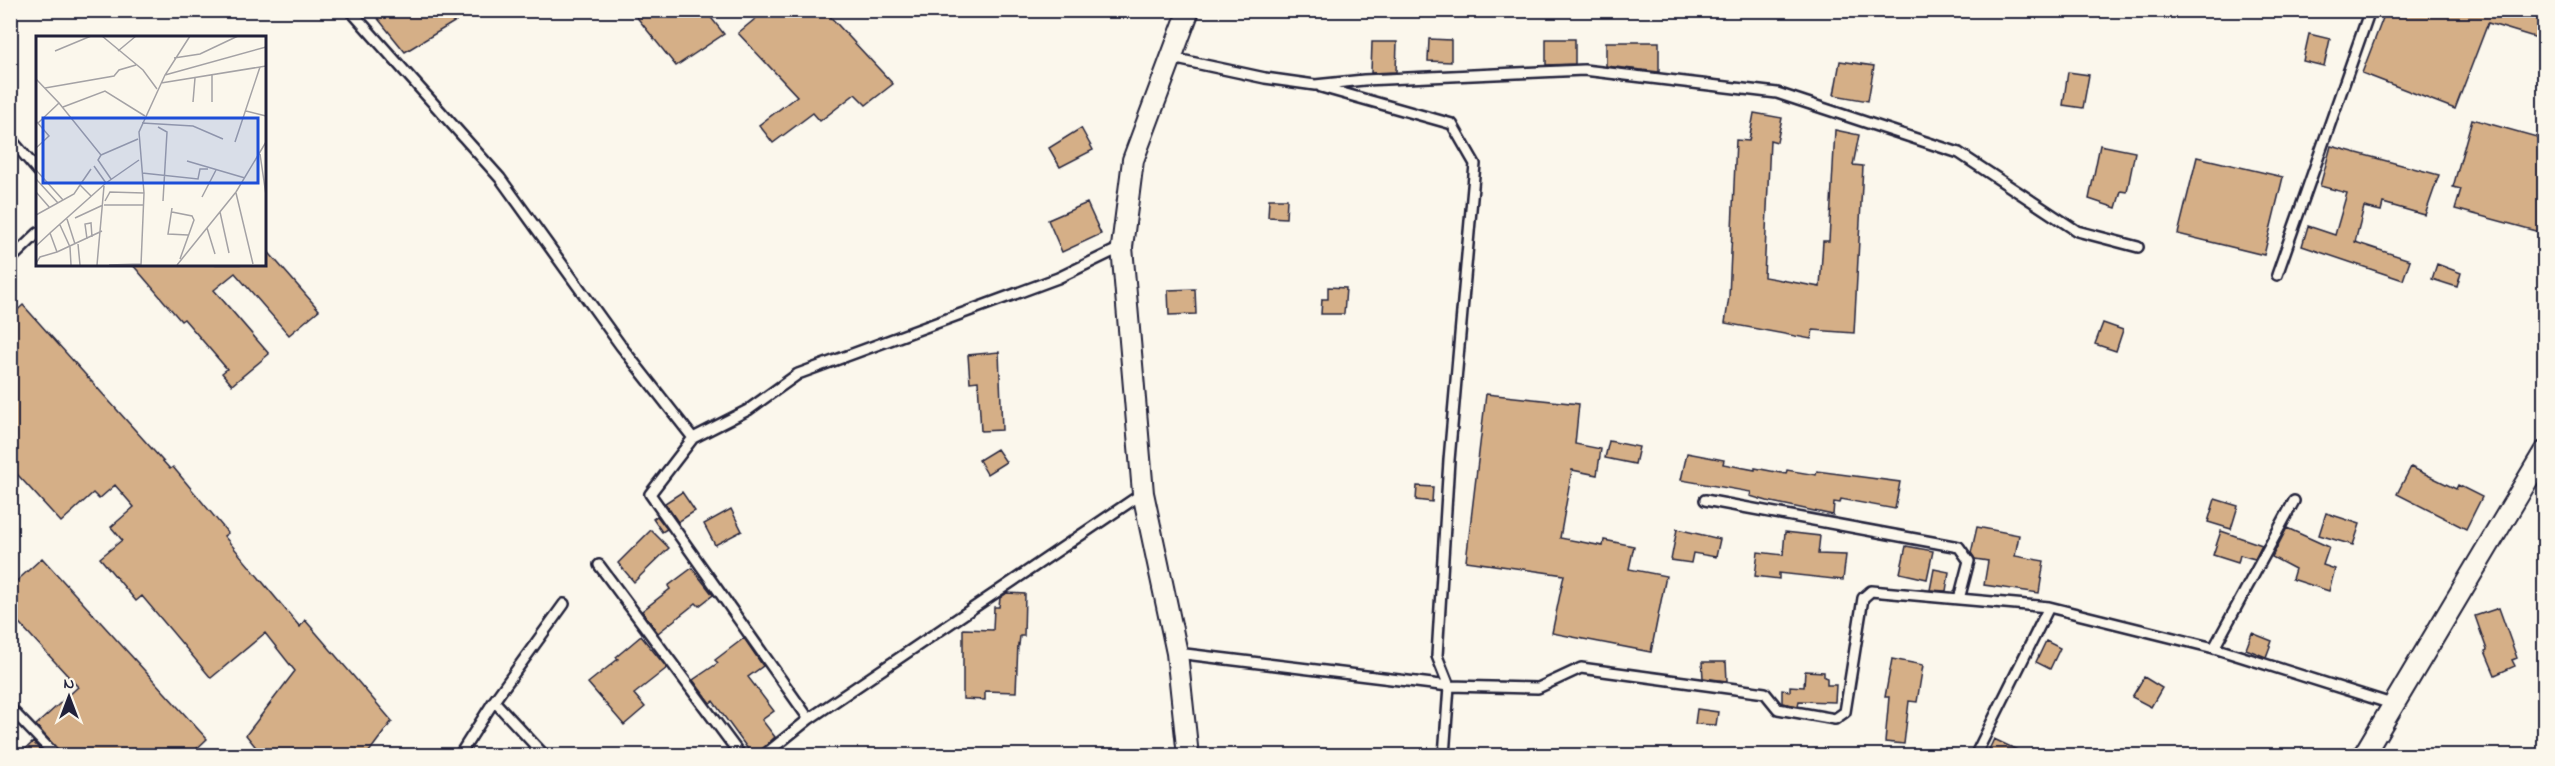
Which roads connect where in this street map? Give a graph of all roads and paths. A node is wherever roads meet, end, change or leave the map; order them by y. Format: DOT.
graph roads {
  1 [pos="350,10"];
  2 [pos="1189,10"];
  3 [pos="2370,10"];
  4 [pos="1172,58"];
  5 [pos="1315,85"];
  6 [pos="10,138"];
  7 [pos="36,169"];
  8 [pos="36,235"];
  9 [pos="1122,247"];
  10 [pos="2138,247"];
  11 [pos="10,260"];
  12 [pos="2277,275"];
  13 [pos="693,438"];
  14 [pos="2544,452"];
  15 [pos="1143,492"];
  16 [pos="1705,500"];
  17 [pos="2294,501"];
  18 [pos="599,565"];
  19 [pos="1959,599"];
  20 [pos="564,604"];
  21 [pos="2049,607"];
  22 [pos="2214,648"];
  23 [pos="1177,653"];
  24 [pos="1449,686"];
  25 [pos="494,701"];
  26 [pos="2395,705"];
  27 [pos="10,708"];
  28 [pos="808,718"];
  29 [pos="56,756"];
  30 [pos="459,756"];
  31 [pos="545,756"];
  32 [pos="741,756"];
  33 [pos="763,756"];
  34 [pos="1188,756"];
  35 [pos="1444,756"];
  36 [pos="1975,756"];
  37 [pos="2363,756"];
  1 -- 13 [label="lane"];
  2 -- 4 [label="street"];
  3 -- 12 [label="lane"];
  4 -- 5 [label="lane"];
  4 -- 9 [label="street"];
  5 -- 10 [label="lane"];
  5 -- 24 [label="lane"];
  6 -- 7 [label="lane"];
  8 -- 11 [label="lane"];
  9 -- 13 [label="lane"];
  9 -- 15 [label="street"];
  13 -- 28 [label="lane"];
  14 -- 26 [label="street"];
  15 -- 23 [label="street"];
  15 -- 28 [label="lane"];
  16 -- 19 [label="lane"];
  17 -- 22 [label="lane"];
  18 -- 32 [label="lane"];
  19 -- 21 [label="lane"];
  19 -- 24 [label="lane"];
  20 -- 25 [label="lane"];
  21 -- 22 [label="lane"];
  21 -- 36 [label="lane"];
  22 -- 26 [label="lane"];
  23 -- 24 [label="lane"];
  23 -- 34 [label="street"];
  24 -- 35 [label="lane"];
  25 -- 30 [label="lane"];
  25 -- 31 [label="lane"];
  26 -- 37 [label="street"];
  27 -- 29 [label="lane"];
  28 -- 33 [label="lane"];
}
